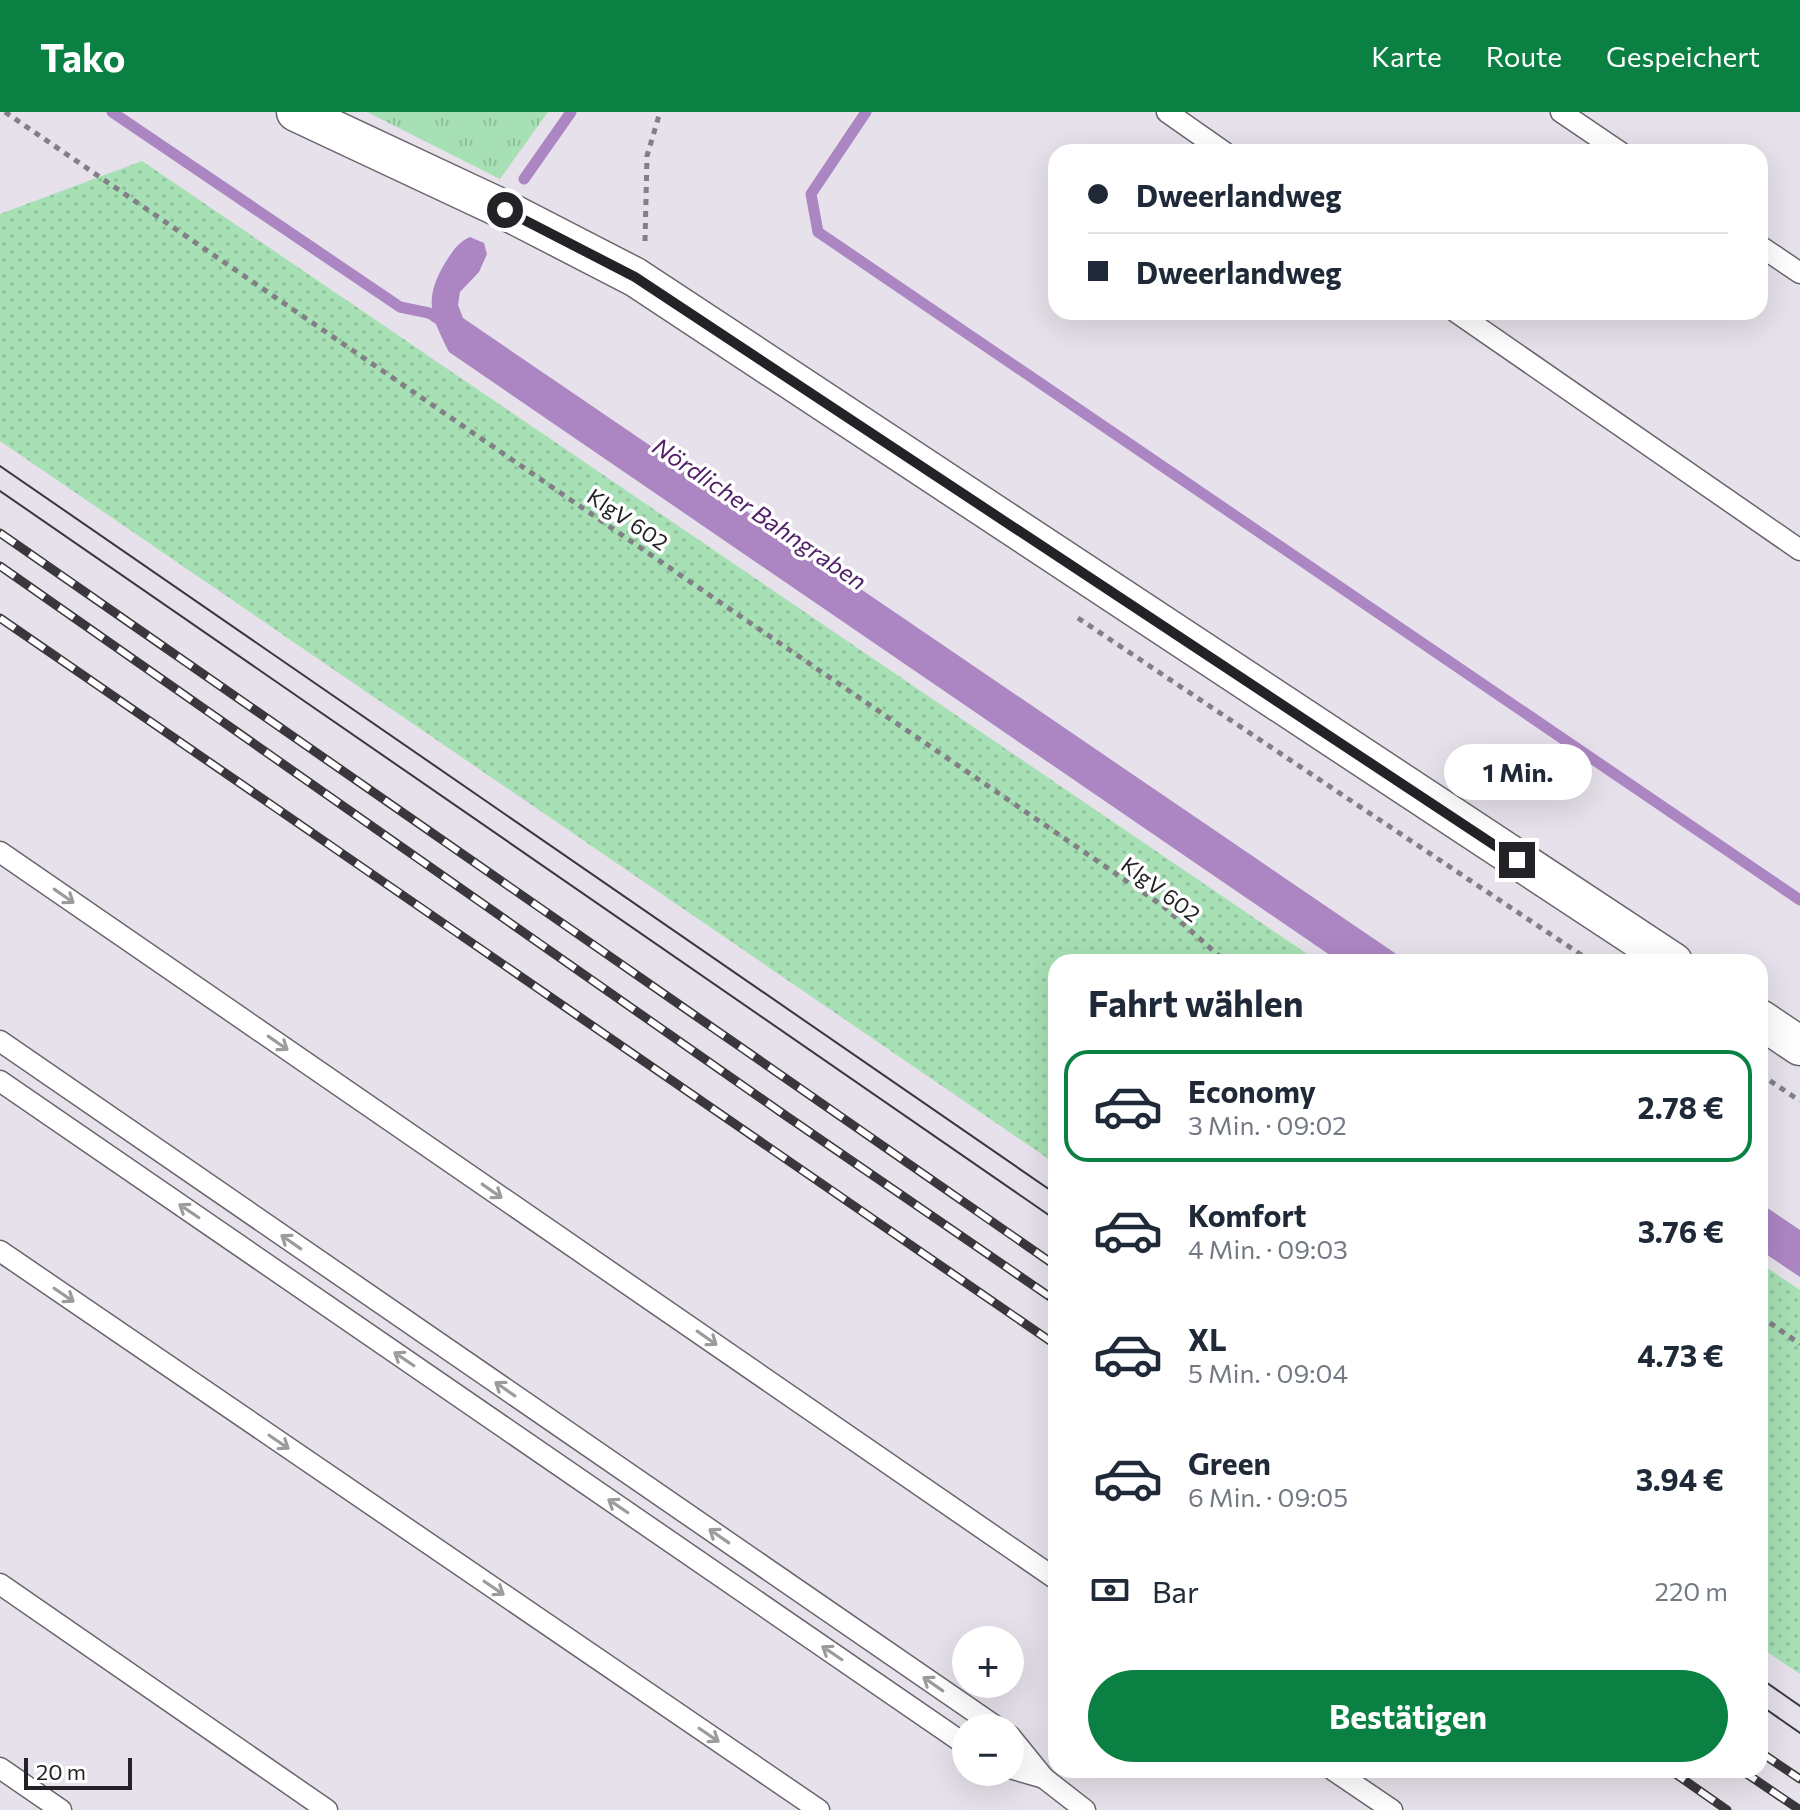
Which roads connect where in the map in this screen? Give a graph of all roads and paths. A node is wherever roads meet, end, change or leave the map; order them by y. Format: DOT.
graph roads {
  1 [pos="5,112"];
  2 [pos="296,112"];
  3 [pos="660,112"];
  4 [pos="1167,112"];
  5 [pos="1561,112"];
  6 [pos="1213,144"];
  7 [pos="1608,144"];
  8 [pos="1768,251"];
  9 [pos="1800,273"];
  10 [pos="635,277"];
  11 [pos="1468,320"];
  12 [pos="1800,550"];
  13 [pos="0,852"];
  14 [pos="1217,954"];
  15 [pos="1661,954"];
  16 [pos="1768,1024"];
  17 [pos="0,1041"];
  18 [pos="1800,1046"];
  19 [pos="1768,1079"];
  20 [pos="0,1081"];
  21 [pos="1800,1101"];
  22 [pos="0,1251"];
  23 [pos="1768,1322"];
  24 [pos="1800,1344"];
  25 [pos="1048,1573"];
  26 [pos="0,1584"];
  27 [pos="978,1714"];
  28 [pos="952,1735"];
  29 [pos="1024,1753"];
  30 [pos="0,1768"];
  31 [pos="1024,1772"];
  32 [pos="1044,1778"];
  33 [pos="1345,1778"];
  34 [pos="61,1810"];
  35 [pos="327,1810"];
  36 [pos="819,1810"];
  37 [pos="1085,1810"];
  38 [pos="1392,1810"];
  1 -- 14 [label="path, KlgV 602"];
  2 -- 10 [label="street"];
  3 -- 10 [label="path"];
  4 -- 6 [label="lane"];
  5 -- 7 [label="lane"];
  8 -- 9 [label="lane"];
  10 -- 15 [label="street"];
  11 -- 12 [label="lane"];
  13 -- 25 [label="lane, one-way"];
  16 -- 18 [label="street"];
  27 -- 17 [label="lane, one-way"];
  19 -- 21 [label="path"];
  28 -- 20 [label="lane, one-way"];
  22 -- 36 [label="lane, one-way"];
  23 -- 24 [label="path"];
  26 -- 35 [label="lane"];
  29 -- 32 [label="lane"];
  30 -- 34 [label="lane"];
  31 -- 32 [label="lane"];
  32 -- 37 [label="lane"];
  33 -- 38 [label="lane"];
}
